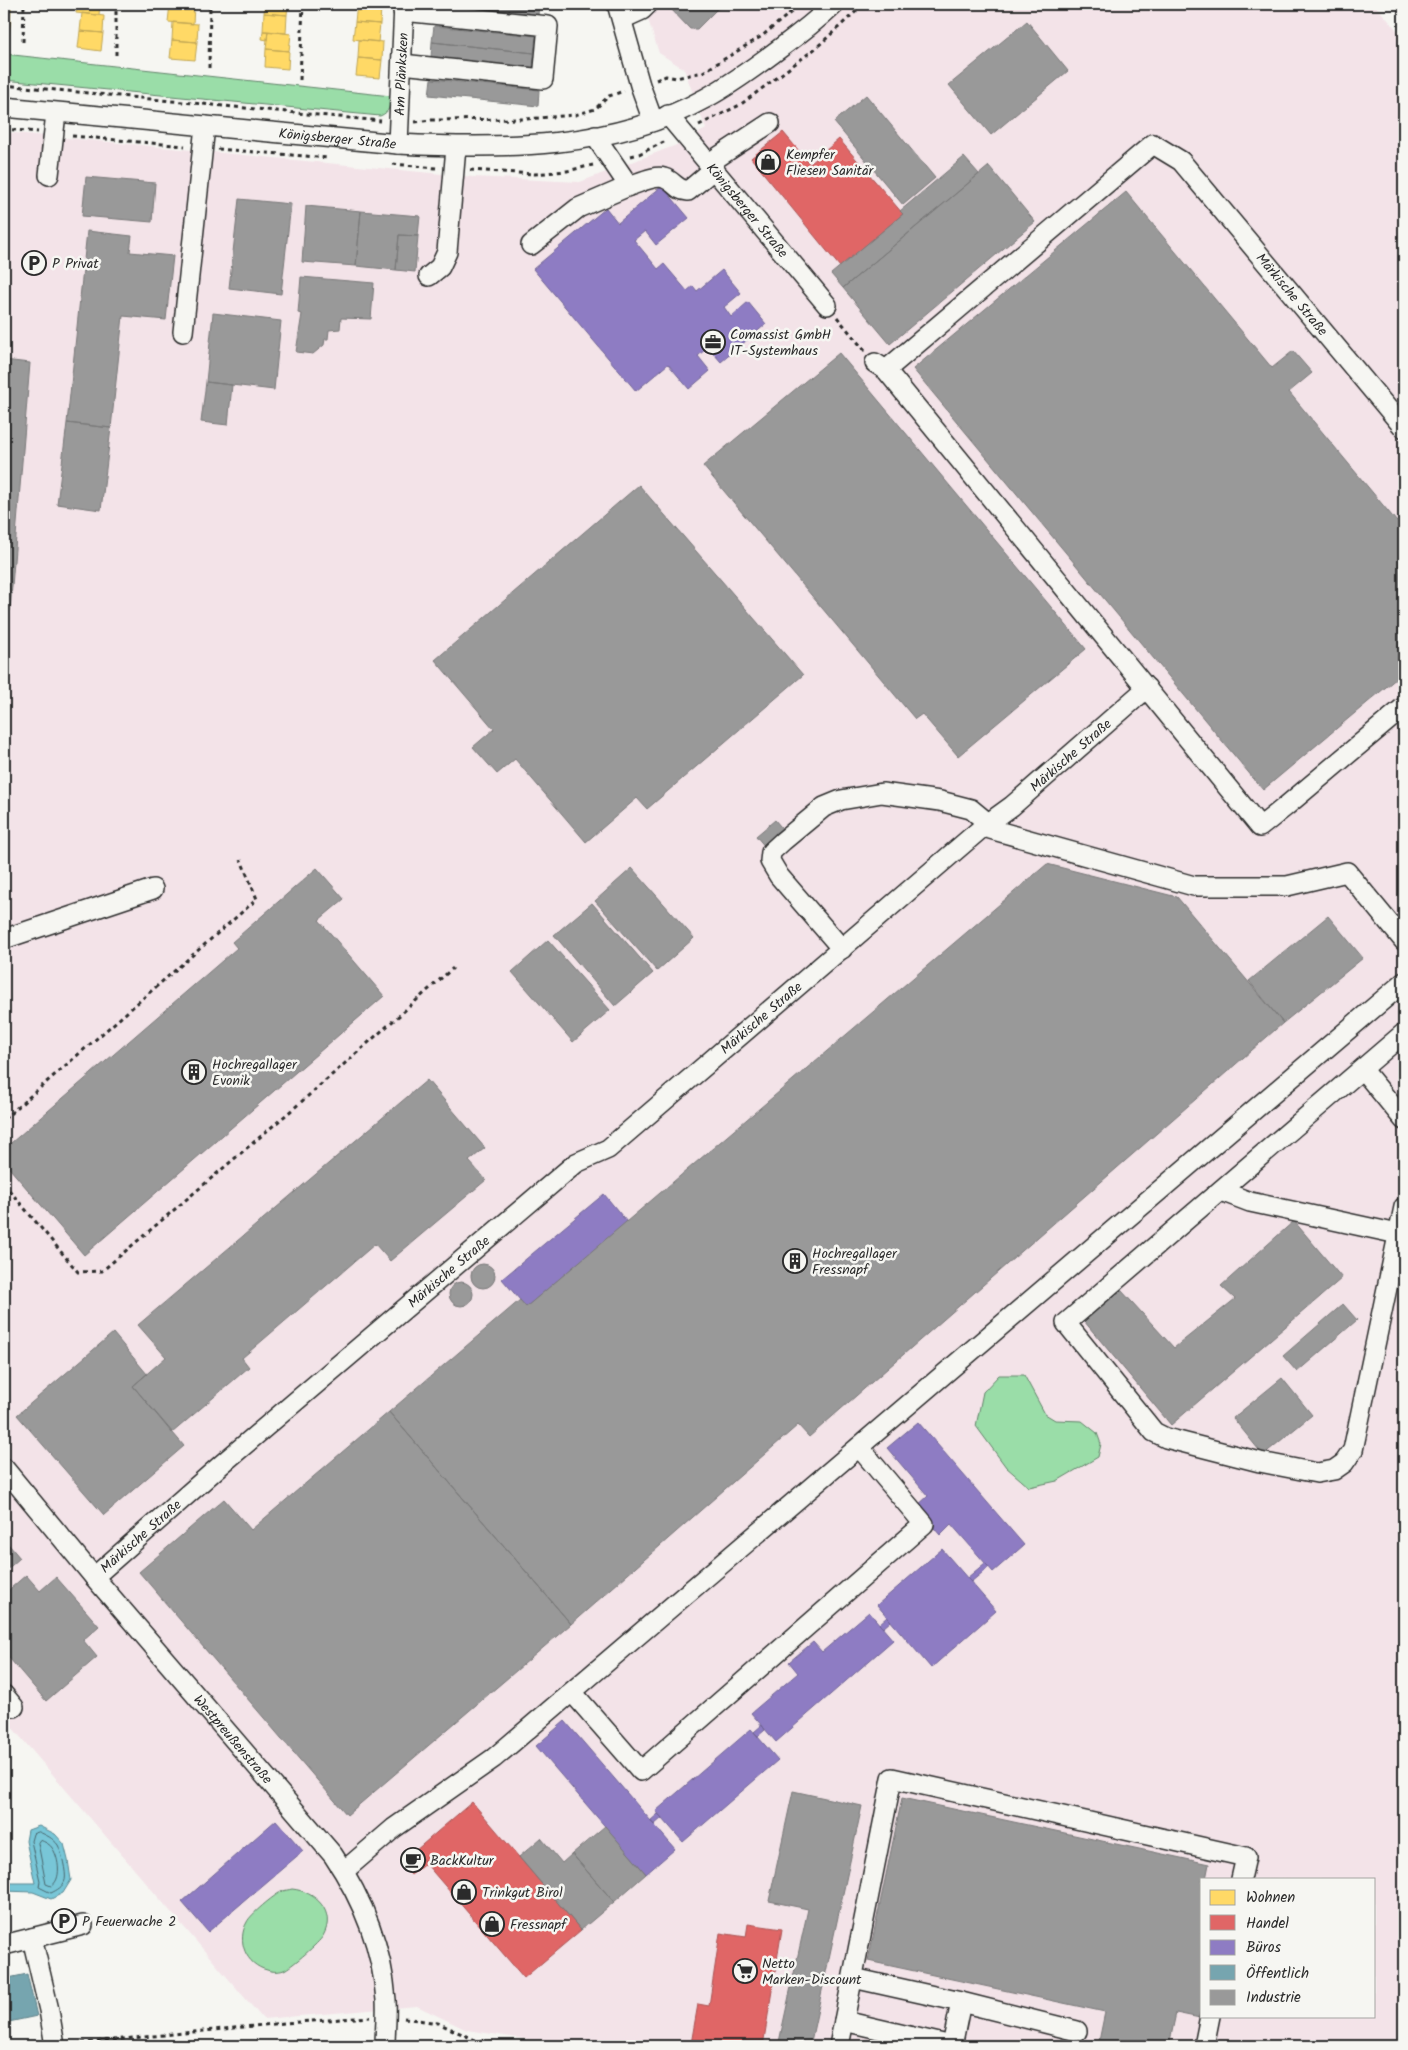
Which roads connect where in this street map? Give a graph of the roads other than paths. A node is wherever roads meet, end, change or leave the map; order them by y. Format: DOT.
graph roads {
  1 [pos="648,4"];
  2 [pos="834,4"];
  3 [pos="403,7"];
  4 [pos="619,12"];
  5 [pos="402,64"];
  6 [pos="4,107"];
  7 [pos="56,113"];
  8 [pos="660,118"];
  9 [pos="770,123"];
  10 [pos="205,126"];
  11 [pos="595,136"];
  12 [pos="398,144"];
  13 [pos="456,147"];
  14 [pos="711,166"];
  15 [pos="49,175"];
  16 [pos="628,186"];
  17 [pos="531,245"];
  18 [pos="429,276"];
  19 [pos="827,305"];
  20 [pos="183,332"];
  21 [pos="1404,428"];
  22 [pos="1147,688"];
  23 [pos="1404,707"];
  24 [pos="986,825"];
  25 [pos="153,889"];
  26 [pos="4,939"];
  27 [pos="1404,941"];
  28 [pos="842,949"];
  29 [pos="1404,982"];
  30 [pos="1404,1033"];
  31 [pos="1363,1070"];
  32 [pos="1404,1120"];
  33 [pos="1221,1191"];
  34 [pos="1404,1207"];
  35 [pos="1398,1234"];
  36 [pos="859,1447"];
  37 [pos="5,1472"];
  38 [pos="94,1577"];
  39 [pos="572,1692"];
  40 [pos="344,1871"];
  41 [pos="1241,1878"];
  42 [pos="83,1925"];
  43 [pos="32,1938"];
  44 [pos="4,1945"];
  45 [pos="852,1978"];
  46 [pos="961,2002"];
  47 [pos="1210,2018"];
  48 [pos="844,2021"];
  49 [pos="1077,2031"];
  50 [pos="55,2046"];
  51 [pos="385,2046"];
  52 [pos="839,2046"];
  53 [pos="952,2046"];
  54 [pos="1204,2046"];
  1 -- 4 [label="street"];
  2 -- 8 [label="street, Königsberger Straße"];
  3 -- 5 [label="street, Am Plänksken"];
  3 -- 5 [label="street"];
  4 -- 8 [label="street"];
  5 -- 12 [label="street, Am Plänksken"];
  6 -- 7 [label="street, Königsberger Straße"];
  7 -- 10 [label="street, Königsberger Straße"];
  7 -- 15 [label="street"];
  8 -- 11 [label="street, Königsberger Straße"];
  8 -- 14 [label="street, Königsberger Straße"];
  9 -- 14 [label="street"];
  10 -- 12 [label="street, Königsberger Straße"];
  10 -- 20 [label="street"];
  11 -- 13 [label="street, Königsberger Straße"];
  11 -- 16 [label="street"];
  12 -- 13 [label="street, Königsberger Straße"];
  13 -- 18 [label="street"];
  14 -- 16 [label="street"];
  14 -- 19 [label="street, Königsberger Straße"];
  16 -- 17 [label="street"];
  21 -- 22 [label="street, Märkische Straße"];
  22 -- 23 [label="street"];
  22 -- 24 [label="street, Märkische Straße"];
  24 -- 27 [label="street"];
  24 -- 28 [label="street, Märkische Straße"];
  24 -- 28 [label="street"];
  25 -- 26 [label="street"];
  28 -- 38 [label="street, Märkische Straße"];
  29 -- 36 [label="street"];
  30 -- 31 [label="street"];
  31 -- 32 [label="street"];
  31 -- 33 [label="street"];
  33 -- 35 [label="street"];
  33 -- 35 [label="street"];
  34 -- 35 [label="street"];
  36 -- 39 [label="street"];
  36 -- 39 [label="street"];
  37 -- 38 [label="street, Westpreußenstraße"];
  38 -- 40 [label="street, Westpreußenstraße"];
  39 -- 40 [label="street"];
  40 -- 51 [label="street, Westpreußenstraße"];
  41 -- 45 [label="street"];
  42 -- 43 [label="street"];
  43 -- 44 [label="street"];
  43 -- 50 [label="street"];
  45 -- 46 [label="street"];
  45 -- 48 [label="street"];
  46 -- 49 [label="street"];
  46 -- 53 [label="street"];
  47 -- 54 [label="street"];
  48 -- 52 [label="street"];
  48 -- 53 [label="street"];
}
